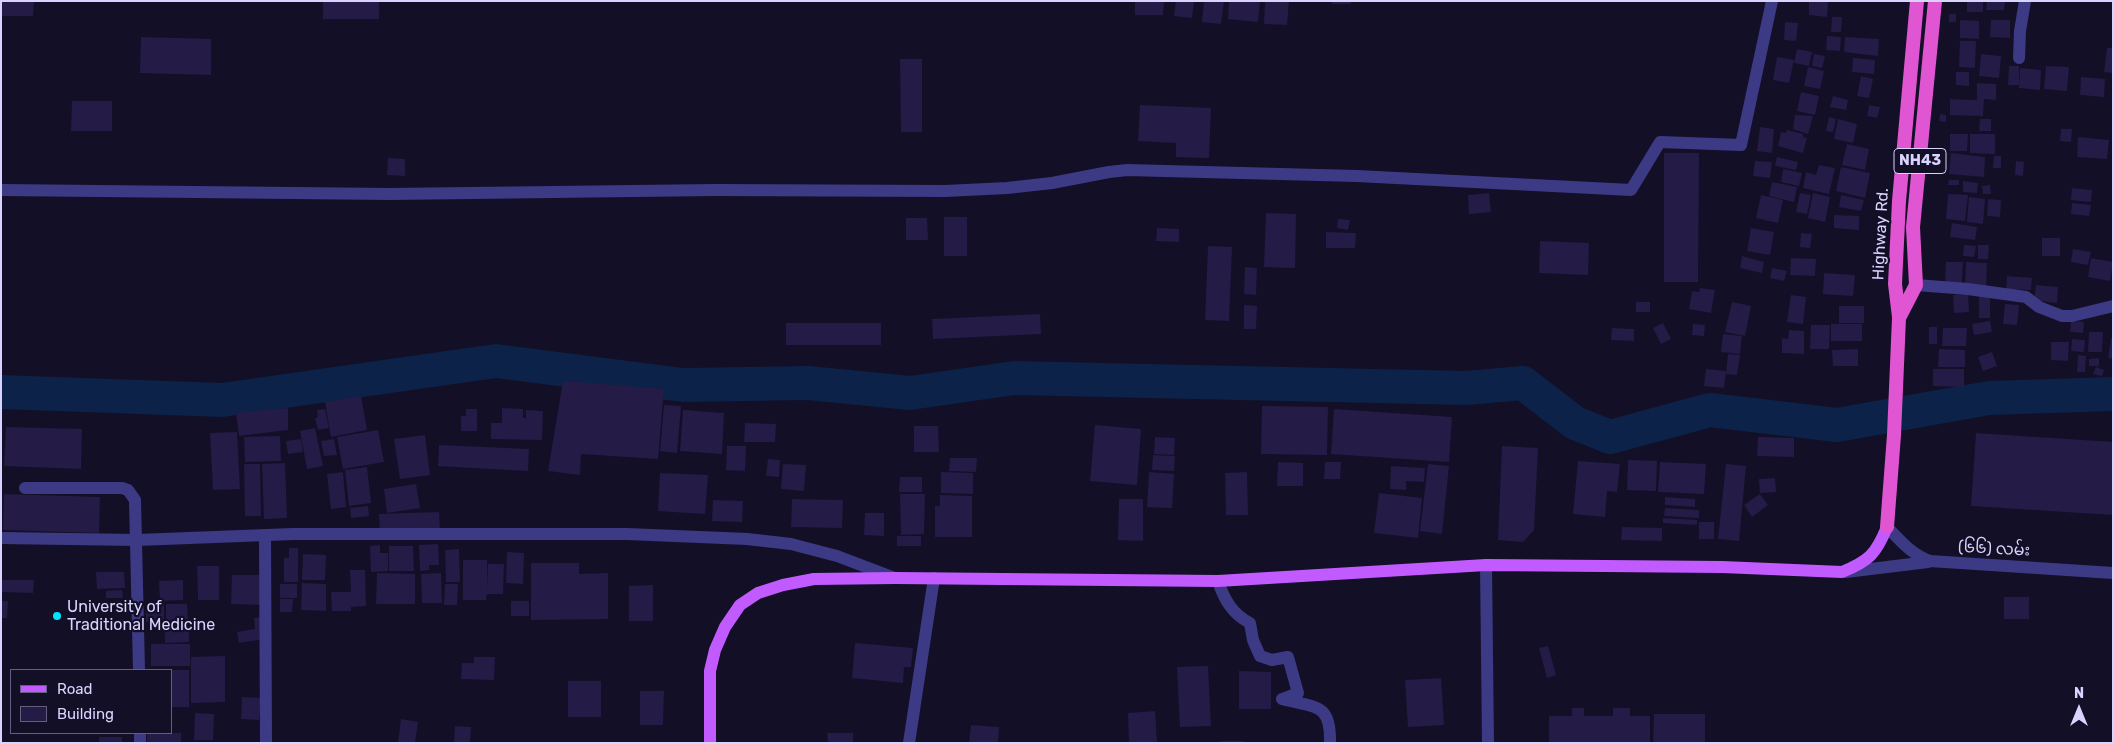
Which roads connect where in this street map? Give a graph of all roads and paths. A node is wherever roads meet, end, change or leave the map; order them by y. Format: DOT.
graph roads {
  1 [pos="1772,1"];
  2 [pos="1917,1"];
  3 [pos="1935,1"];
  4 [pos="2025,1"];
  5 [pos="2019,58"];
  6 [pos="1,190"];
  7 [pos="1916,285"];
  8 [pos="2113,306"];
  9 [pos="1899,318"];
  10 [pos="25,488"];
  11 [pos="1887,526"];
  12 [pos="265,535"];
  13 [pos="1,538"];
  14 [pos="137,540"];
  15 [pos="1930,561"];
  16 [pos="1486,565"];
  17 [pos="1842,572"];
  18 [pos="2113,572"];
  19 [pos="895,578"];
  20 [pos="934,578"];
  21 [pos="1218,581"];
  22 [pos="139,669"];
  23 [pos="266,743"];
  24 [pos="710,743"];
  25 [pos="909,743"];
  26 [pos="1330,743"];
  27 [pos="1488,743"];
  1 -- 6 [label="street"];
  2 -- 9 [label="highway, Highway Rd. / NH43"];
  3 -- 7 [label="highway, NH43"];
  4 -- 5 [label="street"];
  7 -- 8 [label="street"];
  7 -- 9 [label="highway, NH43"];
  9 -- 11 [label="highway, NH43"];
  10 -- 14 [label="street"];
  11 -- 15 [label="street, (၆၆) လမ်း"];
  11 -- 17 [label="main road"];
  12 -- 14 [label="street"];
  12 -- 19 [label="street"];
  12 -- 23 [label="street"];
  13 -- 14 [label="street"];
  14 -- 22 [label="street"];
  15 -- 17 [label="street"];
  15 -- 18 [label="street, (၆၆) လမ်း"];
  16 -- 17 [label="main road"];
  16 -- 21 [label="main road"];
  16 -- 27 [label="street"];
  19 -- 20 [label="main road"];
  19 -- 24 [label="main road"];
  20 -- 21 [label="main road"];
  20 -- 25 [label="street"];
  21 -- 26 [label="street"];
}
